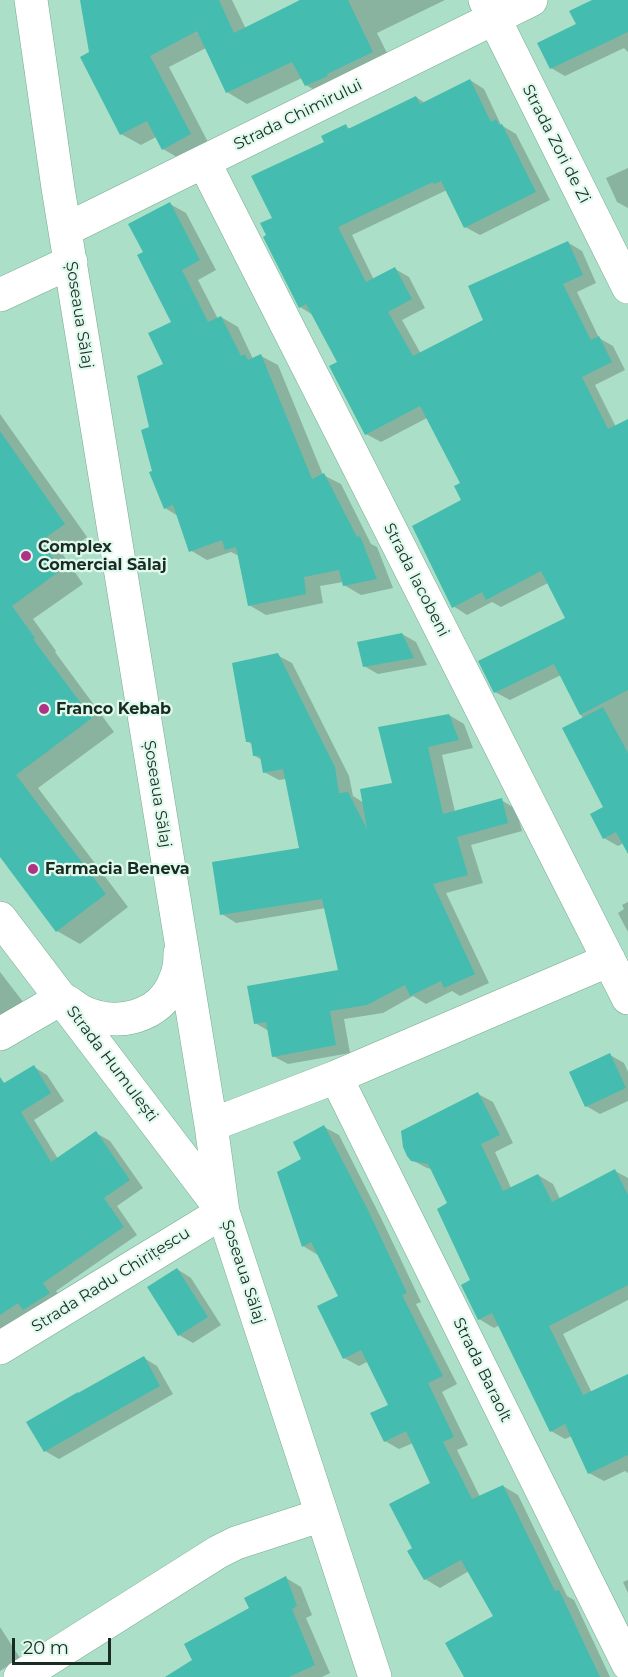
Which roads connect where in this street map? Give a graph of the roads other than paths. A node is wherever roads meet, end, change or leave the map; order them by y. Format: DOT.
graph roads {
  1 [pos="32,0"];
  2 [pos="531,0"];
  3 [pos="489,9"];
  4 [pos="204,162"];
  5 [pos="65,230"];
  6 [pos="71,262"];
  7 [pos="628,287"];
  8 [pos="0,295"];
  9 [pos="0,918"];
  10 [pos="182,944"];
  11 [pos="609,960"];
  12 [pos="62,998"];
  13 [pos="628,998"];
  14 [pos="0,1034"];
  15 [pos="336,1077"];
  16 [pos="211,1125"];
  17 [pos="223,1212"];
  18 [pos="0,1348"];
  19 [pos="322,1515"];
  20 [pos="628,1664"];
  21 [pos="20,1677"];
  22 [pos="375,1677"];
  1 -- 5 [label="street, Șoseaua Sălaj"];
  2 -- 3 [label="street, Strada Chimirului"];
  3 -- 4 [label="street, Strada Chimirului"];
  3 -- 7 [label="street, Strada Zori de Zi"];
  4 -- 5 [label="street, Strada Chimirului"];
  4 -- 11 [label="street, Strada Iacobeni"];
  5 -- 6 [label="street, Șoseaua Sălaj"];
  6 -- 8 [label="street"];
  6 -- 10 [label="street, Șoseaua Sălaj"];
  9 -- 12 [label="street, Strada Humulești"];
  10 -- 12 [label="street"];
  10 -- 16 [label="street, Șoseaua Sălaj"];
  11 -- 13 [label="street, Strada Iacobeni"];
  11 -- 15 [label="street"];
  12 -- 14 [label="street"];
  12 -- 17 [label="street, Strada Humulești"];
  15 -- 16 [label="street"];
  15 -- 20 [label="street, Strada Baraolt"];
  16 -- 17 [label="street, Șoseaua Sălaj"];
  17 -- 18 [label="street, Strada Radu Chirițescu"];
  17 -- 19 [label="street, Șoseaua Sălaj"];
  19 -- 21 [label="street"];
  19 -- 22 [label="street, Șoseaua Sălaj"];
}
